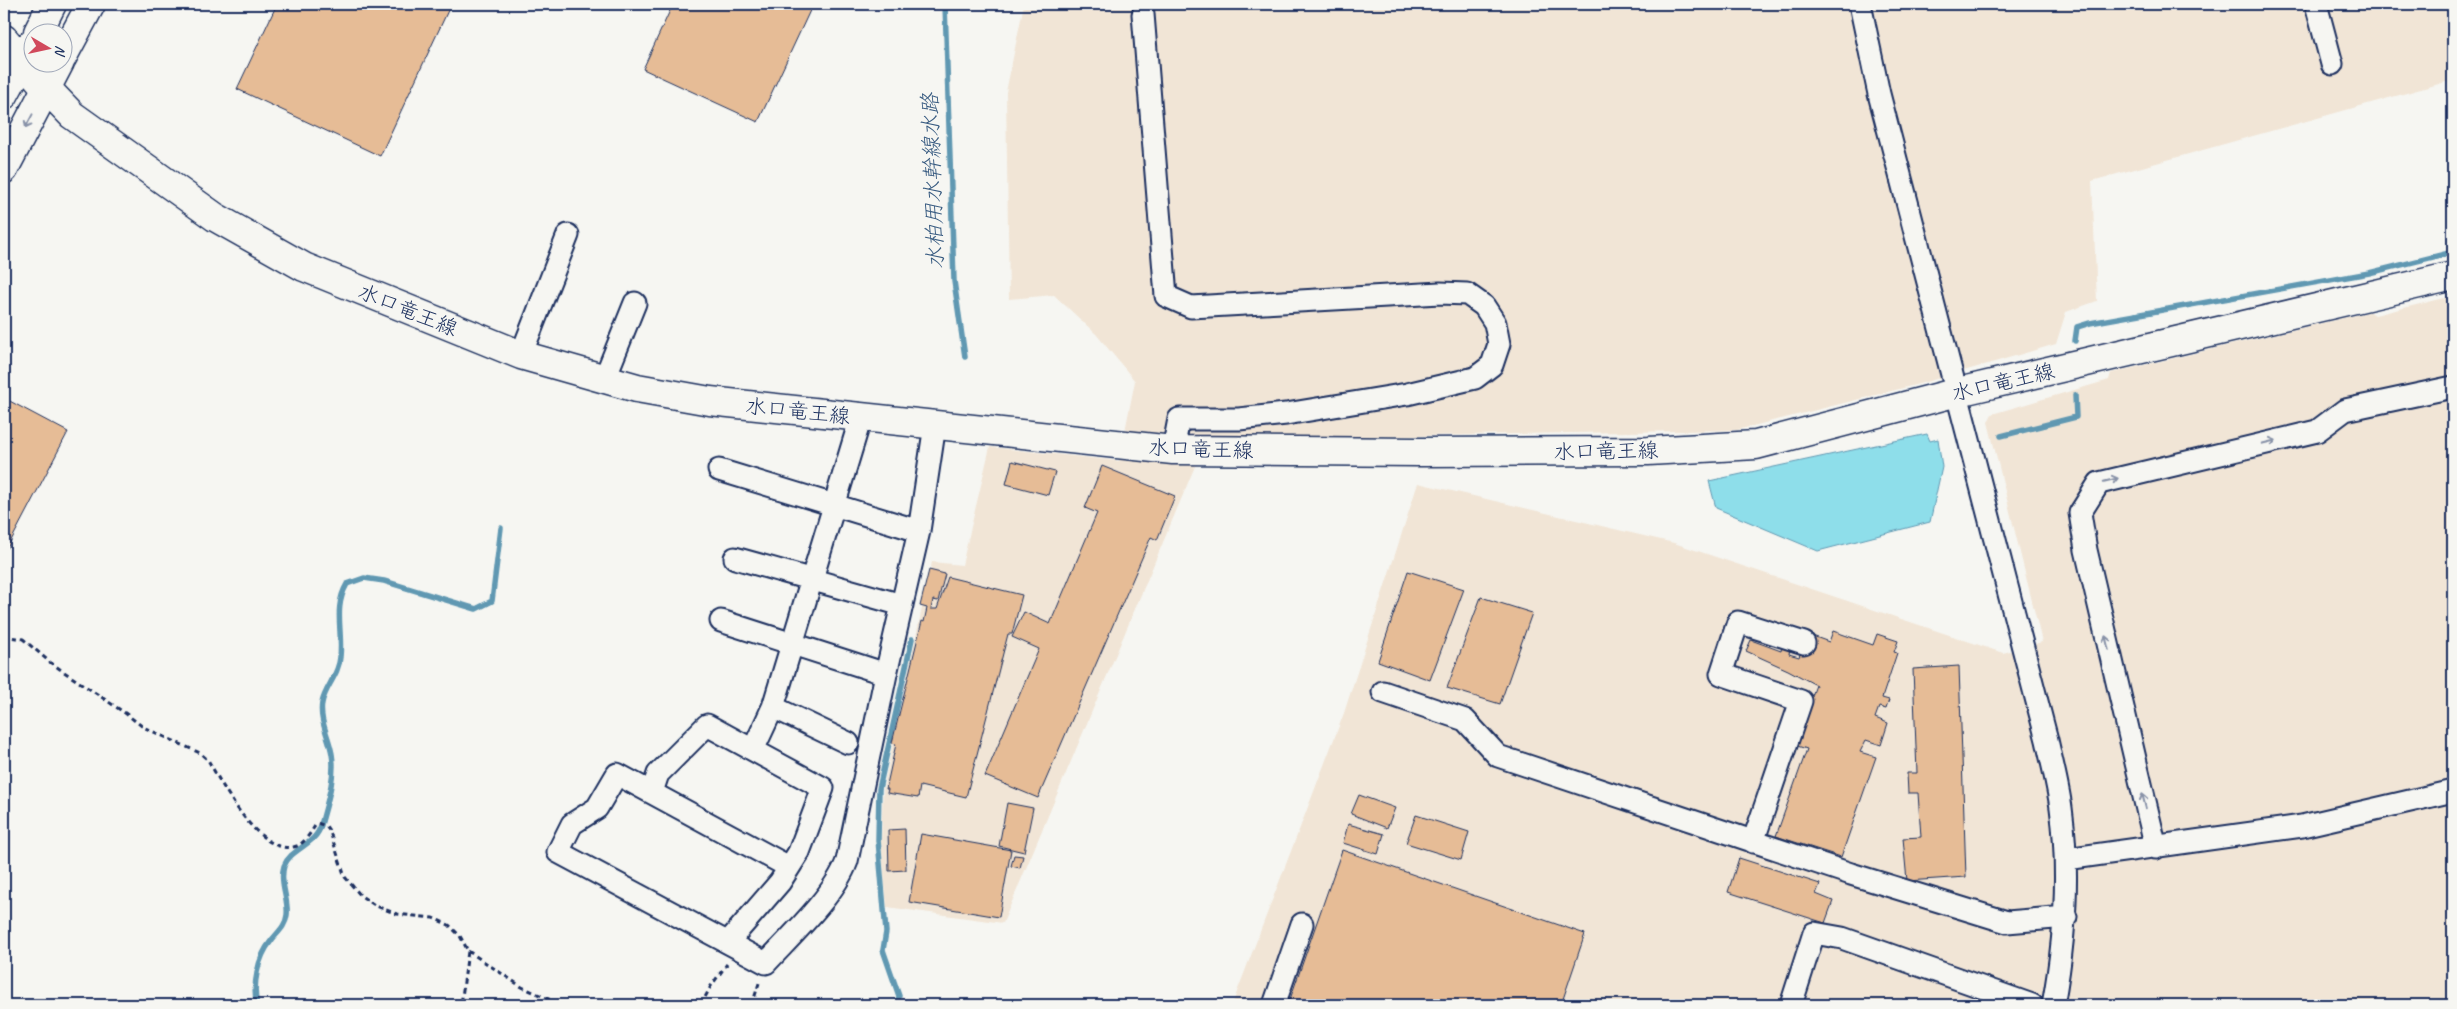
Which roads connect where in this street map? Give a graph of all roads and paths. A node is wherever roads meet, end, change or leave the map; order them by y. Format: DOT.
graph roads {
  1 [pos="52,4"];
  2 [pos="91,4"];
  3 [pos="1860,4"];
  4 [pos="2316,4"];
  5 [pos="1143,14"];
  6 [pos="43,22"];
  7 [pos="4,39"];
  8 [pos="72,39"];
  9 [pos="22,49"];
  10 [pos="22,63"];
  11 [pos="2332,64"];
  12 [pos="38,72"];
  13 [pos="55,72"];
  14 [pos="47,89"];
  15 [pos="4,96"];
  16 [pos="4,169"];
  17 [pos="568,235"];
  18 [pos="2453,276"];
  19 [pos="635,303"];
  20 [pos="521,355"];
  21 [pos="604,380"];
  22 [pos="2453,387"];
  23 [pos="1958,392"];
  24 [pos="860,418"];
  25 [pos="935,425"];
  26 [pos="1173,450"];
  27 [pos="719,470"];
  28 [pos="835,505"];
  29 [pos="919,531"];
  30 [pos="734,558"];
  31 [pos="813,578"];
  32 [pos="902,605"];
  33 [pos="721,621"];
  34 [pos="4,636"];
  35 [pos="1804,643"];
  36 [pos="792,644"];
  37 [pos="886,674"];
  38 [pos="1383,692"];
  39 [pos="773,707"];
  40 [pos="848,743"];
  41 [pos="753,750"];
  42 [pos="2453,791"];
  43 [pos="652,792"];
  44 [pos="1753,842"];
  45 [pos="2156,848"];
  46 [pos="2066,859"];
  47 [pos="789,868"];
  48 [pos="2066,917"];
  49 [pos="1302,924"];
  50 [pos="735,945"];
  51 [pos="468,951"];
  52 [pos="766,963"];
  53 [pos="460,1005"];
  54 [pos="562,1005"];
  55 [pos="701,1005"];
  56 [pos="752,1005"];
  57 [pos="1274,1005"];
  58 [pos="1791,1005"];
  59 [pos="2032,1005"];
  60 [pos="2053,1005"];
  1 -- 6 [label="main road"];
  2 -- 8 [label="main road"];
  3 -- 23 [label="street"];
  4 -- 11 [label="street"];
  5 -- 26 [label="street"];
  7 -- 9 [label="main road, 水口竜王線"];
  10 -- 15 [label="main road"];
  12 -- 14 [label="main road, 水口竜王線"];
  13 -- 14 [label="main road"];
  14 -- 16 [label="main road, one-way"];
  14 -- 20 [label="main road, 水口竜王線"];
  17 -- 20 [label="street"];
  18 -- 23 [label="main road, 水口竜王線"];
  19 -- 21 [label="street"];
  20 -- 21 [label="main road, 水口竜王線"];
  21 -- 24 [label="main road, 水口竜王線"];
  45 -- 22 [label="street, one-way"];
  23 -- 26 [label="main road, 水口竜王線"];
  23 -- 46 [label="street"];
  24 -- 25 [label="main road, 水口竜王線"];
  24 -- 28 [label="street"];
  25 -- 26 [label="main road, 水口竜王線"];
  25 -- 29 [label="street"];
  27 -- 28 [label="street"];
  28 -- 29 [label="street"];
  28 -- 31 [label="street"];
  29 -- 32 [label="street"];
  30 -- 31 [label="street"];
  31 -- 32 [label="street"];
  31 -- 36 [label="street"];
  32 -- 37 [label="street"];
  33 -- 36 [label="street"];
  34 -- 51 [label="path"];
  35 -- 44 [label="street"];
  36 -- 37 [label="street"];
  36 -- 39 [label="street"];
  37 -- 52 [label="street"];
  38 -- 44 [label="street"];
  39 -- 40 [label="street"];
  39 -- 41 [label="street"];
  41 -- 43 [label="street"];
  41 -- 47 [label="street"];
  42 -- 45 [label="street"];
  43 -- 47 [label="street"];
  43 -- 50 [label="street"];
  44 -- 48 [label="street"];
  45 -- 46 [label="street"];
  46 -- 48 [label="street"];
  47 -- 50 [label="street"];
  48 -- 60 [label="street"];
  49 -- 57 [label="street"];
  50 -- 52 [label="street"];
  50 -- 55 [label="path"];
  51 -- 53 [label="path"];
  51 -- 54 [label="path"];
  52 -- 56 [label="path"];
  58 -- 59 [label="street"];
}
